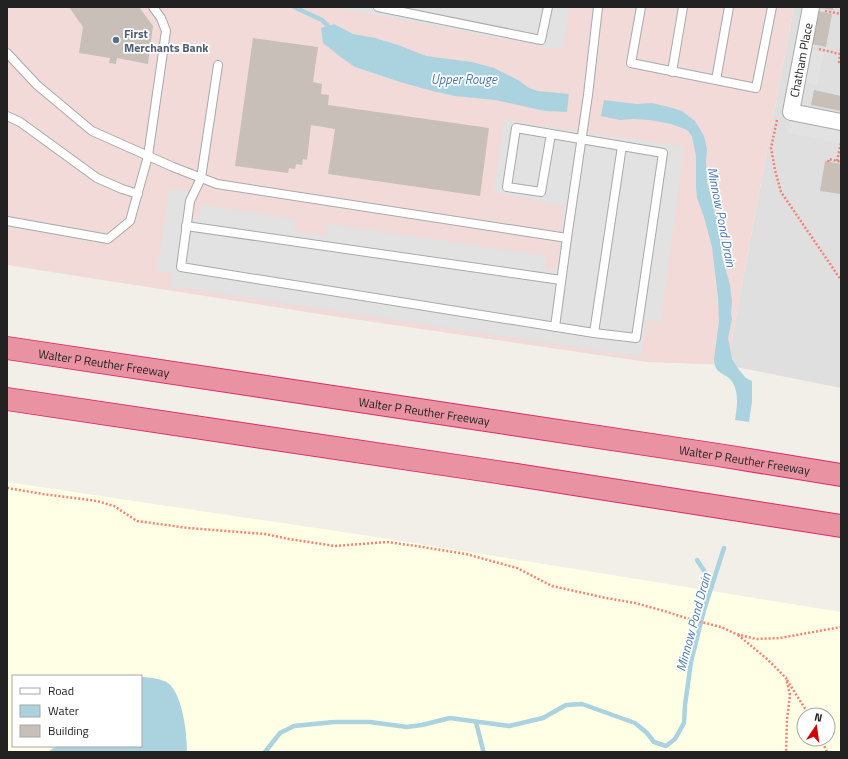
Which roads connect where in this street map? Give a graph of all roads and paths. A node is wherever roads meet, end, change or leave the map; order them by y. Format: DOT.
graph roads {
  1 [pos="153,7"];
  2 [pos="378,7"];
  3 [pos="548,7"];
  4 [pos="598,7"];
  5 [pos="641,7"];
  6 [pos="683,7"];
  7 [pos="729,7"];
  8 [pos="772,7"];
  9 [pos="811,7"];
  10 [pos="803,46"];
  11 [pos="841,49"];
  12 [pos="7,53"];
  13 [pos="840,54"];
  14 [pos="841,63"];
  15 [pos="218,65"];
  16 [pos="672,72"];
  17 [pos="716,80"];
  18 [pos="784,115"];
  19 [pos="7,116"];
  20 [pos="841,122"];
  21 [pos="551,134"];
  22 [pos="582,139"];
  23 [pos="841,142"];
  24 [pos="622,146"];
  25 [pos="148,156"];
  26 [pos="837,161"];
  27 [pos="828,162"];
  28 [pos="841,162"];
  29 [pos="201,178"];
  30 [pos="138,194"];
  31 [pos="7,221"];
  32 [pos="186,226"];
  33 [pos="567,238"];
  34 [pos="561,280"];
  35 [pos="841,280"];
  36 [pos="555,327"];
  37 [pos="594,333"];
  38 [pos="7,348"];
  39 [pos="7,399"];
  40 [pos="841,475"];
  41 [pos="7,488"];
  42 [pos="841,526"];
  43 [pos="841,627"];
  44 [pos="736,634"];
  45 [pos="786,678"];
  46 [pos="804,707"];
  47 [pos="786,752"];
  1 -- 25 [label="lane"];
  2 -- 3 [label="lane"];
  4 -- 22 [label="lane"];
  5 -- 16 [label="lane"];
  6 -- 16 [label="lane"];
  7 -- 17 [label="lane"];
  8 -- 17 [label="lane"];
  9 -- 10 [label="street, Chatham Place"];
  10 -- 13 [label="path"];
  10 -- 18 [label="street, Chatham Place"];
  11 -- 13 [label="path"];
  12 -- 25 [label="lane"];
  13 -- 14 [label="path"];
  15 -- 29 [label="lane"];
  16 -- 17 [label="lane"];
  18 -- 20 [label="street"];
  18 -- 35 [label="path"];
  19 -- 30 [label="lane"];
  21 -- 21 [label="lane"];
  21 -- 22 [label="lane"];
  22 -- 24 [label="lane"];
  22 -- 33 [label="lane"];
  23 -- 26 [label="path"];
  24 -- 37 [label="lane"];
  24 -- 37 [label="lane"];
  25 -- 29 [label="lane"];
  25 -- 30 [label="lane"];
  26 -- 27 [label="path"];
  26 -- 28 [label="path"];
  29 -- 32 [label="lane"];
  29 -- 33 [label="lane"];
  30 -- 31 [label="lane"];
  32 -- 34 [label="lane"];
  32 -- 36 [label="lane"];
  33 -- 34 [label="lane"];
  34 -- 36 [label="lane"];
  36 -- 37 [label="lane"];
  38 -- 40 [label="highway, Walter P Reuther Freeway"];
  39 -- 42 [label="highway"];
  41 -- 44 [label="path"];
  43 -- 44 [label="path"];
  44 -- 45 [label="path"];
  45 -- 46 [label="path"];
  45 -- 47 [label="path"];
}
